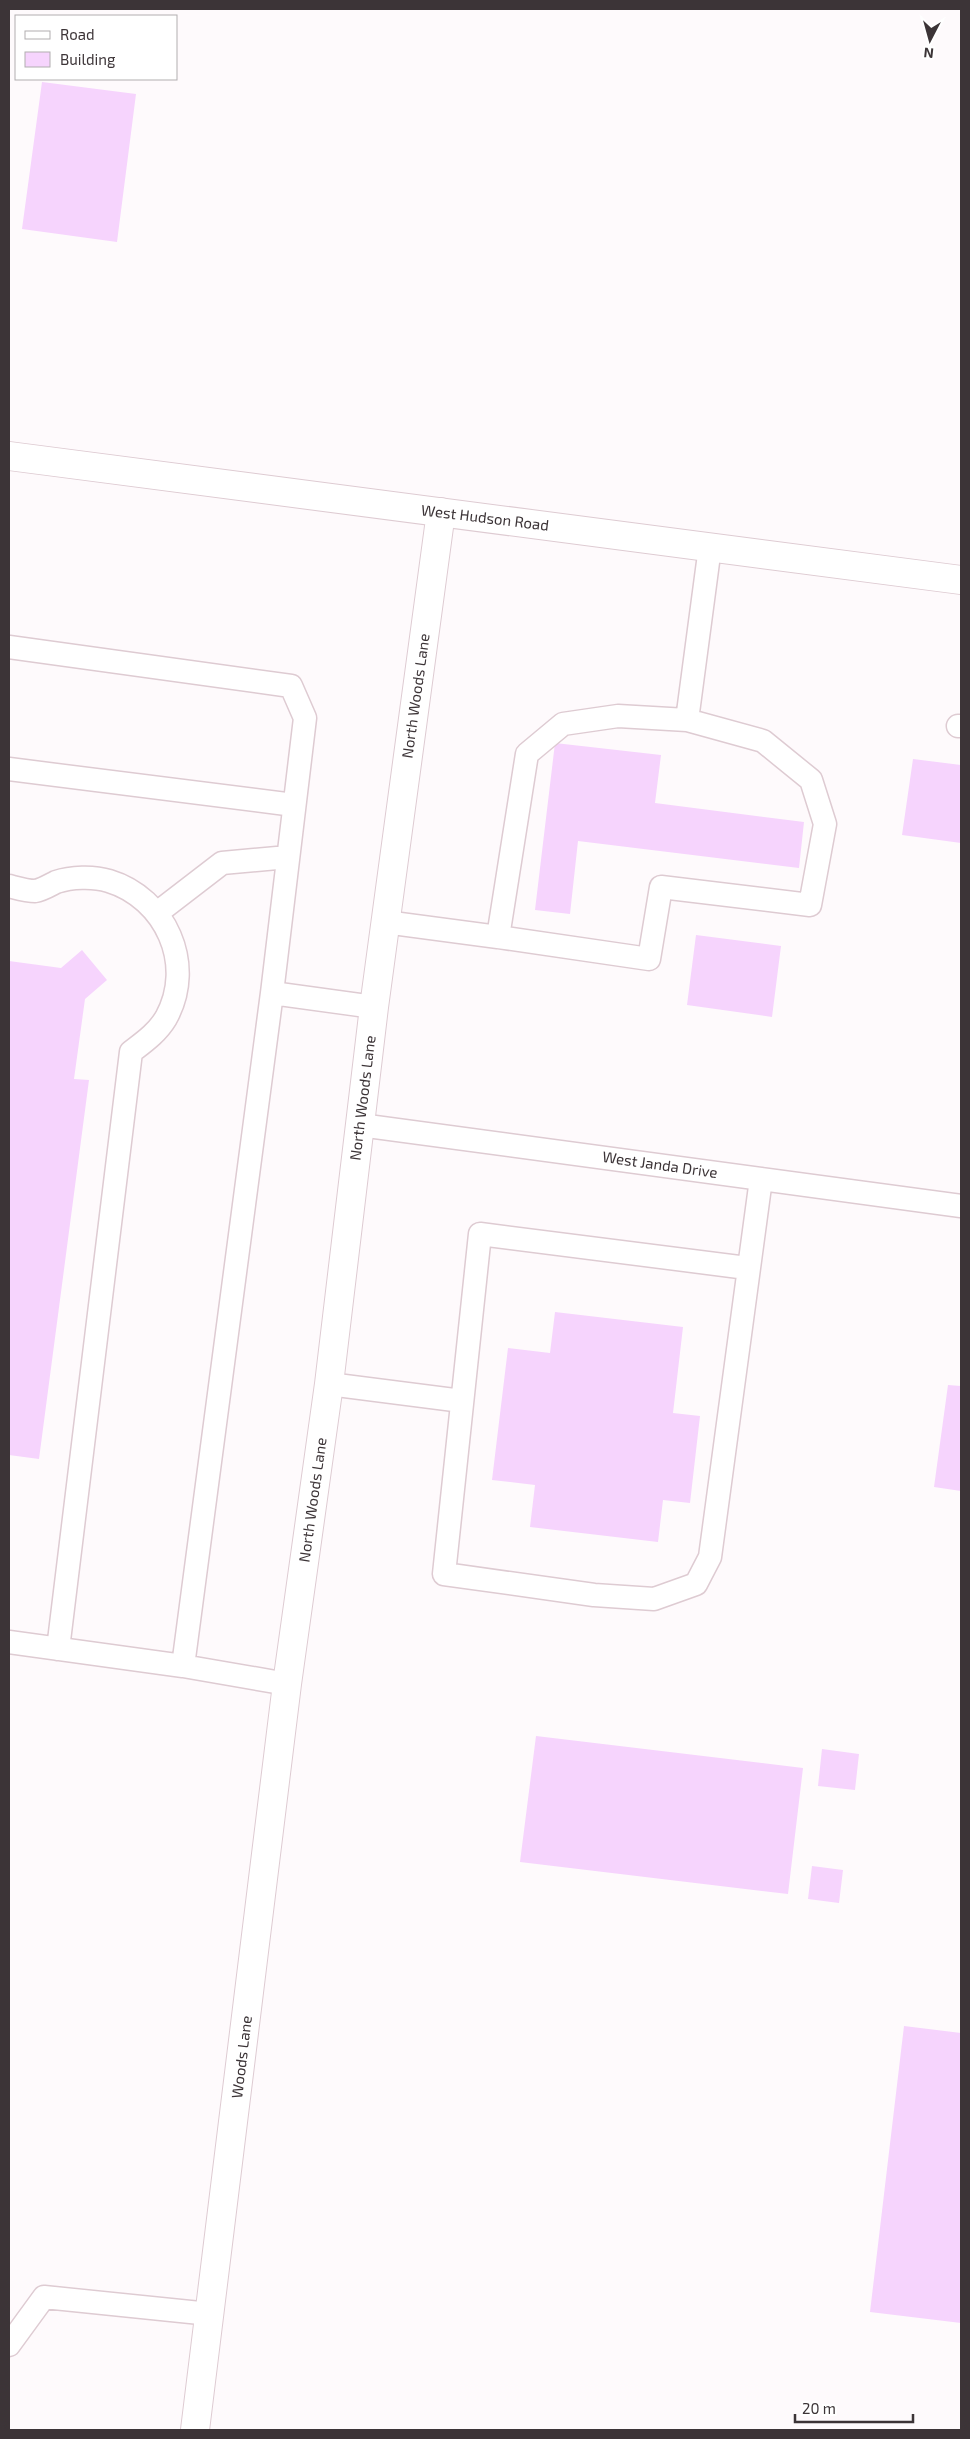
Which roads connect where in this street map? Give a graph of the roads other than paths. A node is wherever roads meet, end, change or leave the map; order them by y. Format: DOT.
graph roads {
  1 [pos="9,456"];
  2 [pos="441,512"];
  3 [pos="710,547"];
  4 [pos="961,580"];
  5 [pos="9,647"];
  6 [pos="687,720"];
  7 [pos="9,769"];
  8 [pos="294,805"];
  9 [pos="288,857"];
  10 [pos="9,886"];
  11 [pos="156,913"];
  12 [pos="385,922"];
  13 [pos="498,938"];
  14 [pos="272,994"];
  15 [pos="374,1007"];
  16 [pos="360,1124"];
  17 [pos="761,1179"];
  18 [pos="961,1206"];
  19 [pos="747,1268"];
  20 [pos="329,1384"];
  21 [pos="462,1401"];
  22 [pos="9,1642"];
  23 [pos="58,1649"];
  24 [pos="183,1666"];
  25 [pos="288,1684"];
  26 [pos="210,2314"];
  27 [pos="9,2346"];
  28 [pos="195,2430"];
  1 -- 2 [label="main road, West Hudson Road"];
  2 -- 3 [label="main road, West Hudson Road"];
  2 -- 12 [label="main road, North Woods Lane"];
  3 -- 4 [label="main road, West Hudson Road"];
  3 -- 6 [label="lane"];
  5 -- 8 [label="lane"];
  6 -- 13 [label="lane"];
  6 -- 13 [label="lane"];
  7 -- 8 [label="lane"];
  8 -- 9 [label="lane"];
  9 -- 11 [label="lane"];
  9 -- 14 [label="lane"];
  10 -- 11 [label="lane"];
  11 -- 23 [label="lane"];
  12 -- 13 [label="lane"];
  12 -- 15 [label="main road, North Woods Lane"];
  14 -- 15 [label="lane"];
  14 -- 24 [label="lane"];
  15 -- 16 [label="main road, North Woods Lane"];
  16 -- 17 [label="lane, West Janda Drive"];
  16 -- 20 [label="main road, North Woods Lane"];
  17 -- 18 [label="lane, West Janda Drive"];
  17 -- 19 [label="lane"];
  19 -- 21 [label="lane"];
  19 -- 21 [label="lane"];
  20 -- 21 [label="lane"];
  20 -- 25 [label="main road, North Woods Lane"];
  22 -- 23 [label="lane"];
  23 -- 24 [label="lane"];
  24 -- 25 [label="lane"];
  25 -- 26 [label="main road, Woods Lane"];
  26 -- 27 [label="lane"];
  26 -- 28 [label="main road, Woods Lane"];
}
